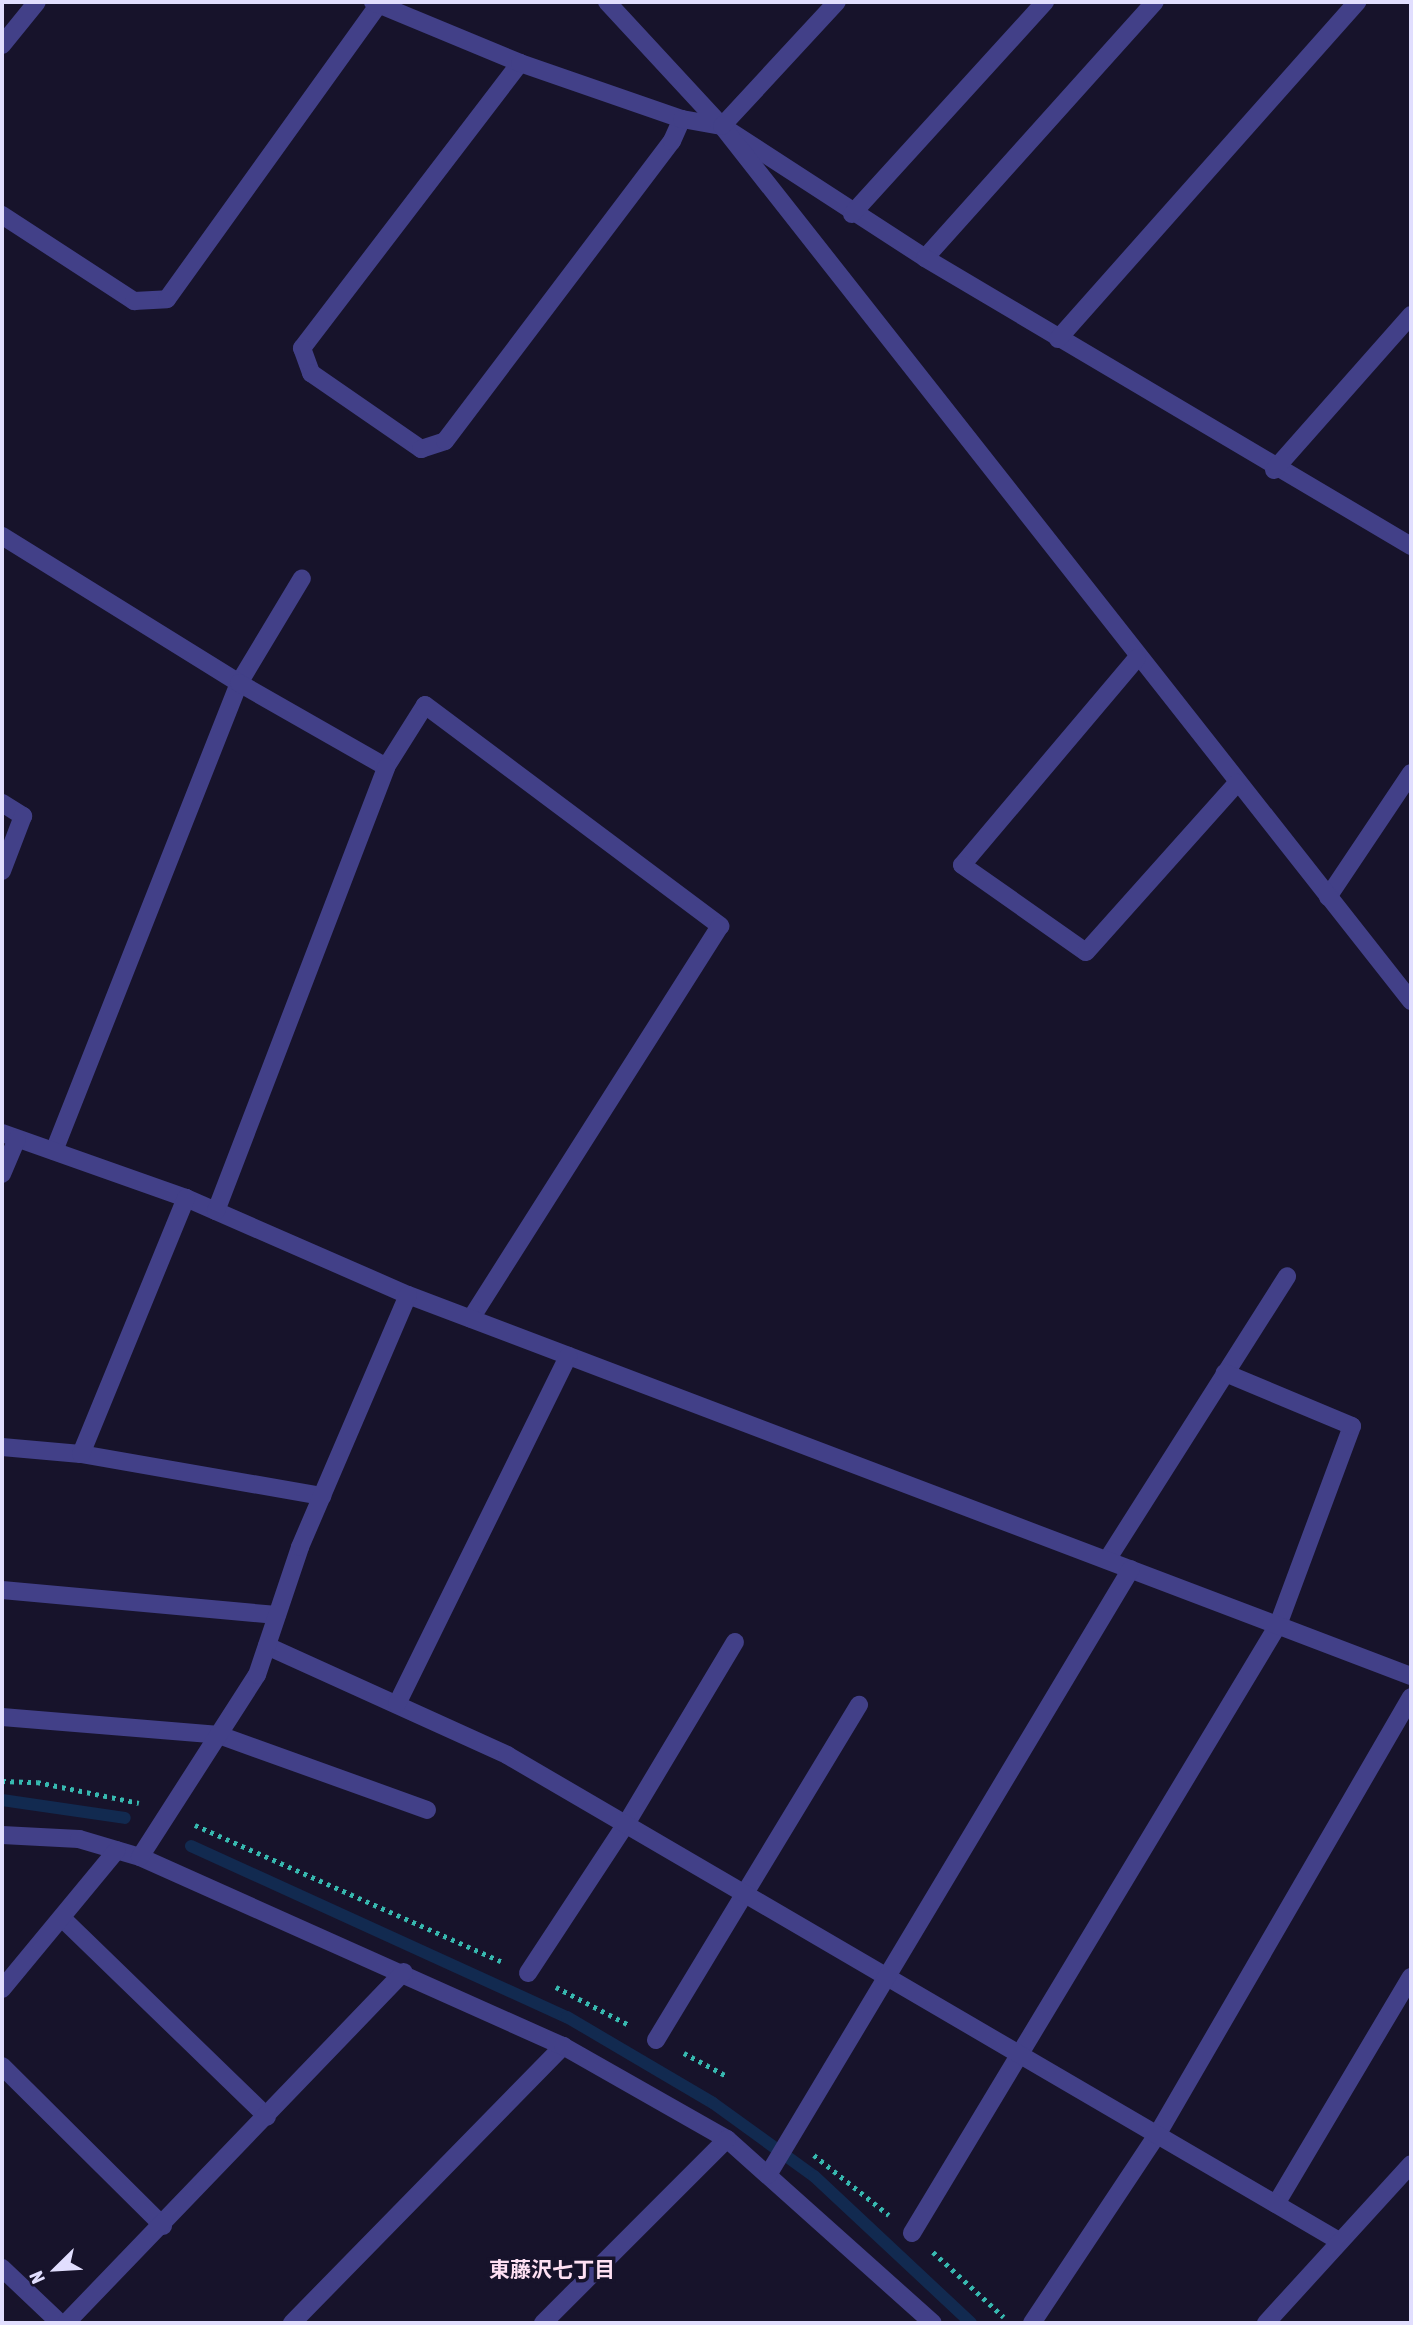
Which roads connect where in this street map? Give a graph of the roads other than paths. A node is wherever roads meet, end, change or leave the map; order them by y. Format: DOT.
graph roads {
  1 [pos="37,2"];
  2 [pos="607,2"];
  3 [pos="837,2"];
  4 [pos="1045,2"];
  5 [pos="1155,2"];
  6 [pos="1357,2"];
  7 [pos="375,3"];
  8 [pos="2,46"];
  9 [pos="520,63"];
  10 [pos="682,120"];
  11 [pos="722,126"];
  12 [pos="852,214"];
  13 [pos="2,215"];
  14 [pos="925,258"];
  15 [pos="1411,315"];
  16 [pos="1058,339"];
  17 [pos="1274,470"];
  18 [pos="2,536"];
  19 [pos="1411,546"];
  20 [pos="302,578"];
  21 [pos="1138,658"];
  22 [pos="239,683"];
  23 [pos="386,767"];
  24 [pos="1411,773"];
  25 [pos="1237,783"];
  26 [pos="2,803"];
  27 [pos="2,871"];
  28 [pos="1328,897"];
  29 [pos="1411,1001"];
  30 [pos="9,1136"];
  31 [pos="54,1151"];
  32 [pos="2,1174"];
  33 [pos="186,1198"];
  34 [pos="216,1211"];
  35 [pos="1287,1276"];
  36 [pos="408,1294"];
  37 [pos="471,1319"];
  38 [pos="569,1356"];
  39 [pos="1225,1373"];
  40 [pos="2,1447"];
  41 [pos="81,1454"];
  42 [pos="322,1496"];
  43 [pos="1107,1560"];
  44 [pos="1131,1569"];
  45 [pos="2,1590"];
  46 [pos="277,1615"];
  47 [pos="1278,1625"];
  48 [pos="735,1642"];
  49 [pos="267,1646"];
  50 [pos="1411,1676"];
  51 [pos="1411,1698"];
  52 [pos="397,1704"];
  53 [pos="859,1705"];
  54 [pos="2,1717"];
  55 [pos="219,1735"];
  56 [pos="427,1810"];
  57 [pos="626,1824"];
  58 [pos="2,1835"];
  59 [pos="117,1850"];
  60 [pos="139,1857"];
  61 [pos="744,1894"];
  62 [pos="63,1919"];
  63 [pos="404,1972"];
  64 [pos="527,1973"];
  65 [pos="890,1975"];
  66 [pos="1411,1977"];
  67 [pos="2,1989"];
  68 [pos="656,2040"];
  69 [pos="563,2046"];
  70 [pos="1020,2054"];
  71 [pos="2,2066"];
  72 [pos="267,2117"];
  73 [pos="1157,2135"];
  74 [pos="727,2139"];
  75 [pos="1411,2164"];
  76 [pos="768,2175"];
  77 [pos="1276,2204"];
  78 [pos="163,2226"];
  79 [pos="912,2233"];
  80 [pos="1339,2241"];
  81 [pos="2,2268"];
  82 [pos="60,2323"];
  83 [pos="66,2323"];
  84 [pos="292,2323"];
  85 [pos="543,2323"];
  86 [pos="933,2323"];
  87 [pos="1032,2323"];
  88 [pos="1265,2323"];
  1 -- 8 [label="street"];
  2 -- 11 [label="street"];
  3 -- 11 [label="street"];
  4 -- 12 [label="street"];
  5 -- 14 [label="street"];
  6 -- 16 [label="street"];
  7 -- 9 [label="street"];
  7 -- 13 [label="street"];
  9 -- 10 [label="street"];
  9 -- 10 [label="street"];
  10 -- 11 [label="street"];
  11 -- 12 [label="street"];
  11 -- 21 [label="street"];
  12 -- 14 [label="street"];
  14 -- 16 [label="street"];
  15 -- 17 [label="street"];
  16 -- 17 [label="street"];
  17 -- 19 [label="street"];
  18 -- 22 [label="street"];
  20 -- 22 [label="street"];
  21 -- 25 [label="street"];
  21 -- 25 [label="street"];
  22 -- 23 [label="street"];
  22 -- 31 [label="street"];
  23 -- 34 [label="street"];
  23 -- 37 [label="street"];
  24 -- 28 [label="street"];
  25 -- 28 [label="street"];
  26 -- 27 [label="street"];
  28 -- 29 [label="street"];
  30 -- 31 [label="street"];
  30 -- 32 [label="street"];
  31 -- 33 [label="street"];
  33 -- 34 [label="street"];
  33 -- 41 [label="street"];
  34 -- 36 [label="street"];
  35 -- 39 [label="street"];
  36 -- 37 [label="street"];
  36 -- 42 [label="street"];
  37 -- 38 [label="street"];
  38 -- 43 [label="street"];
  38 -- 52 [label="street"];
  39 -- 43 [label="street"];
  39 -- 47 [label="street"];
  40 -- 41 [label="street"];
  41 -- 42 [label="street"];
  42 -- 46 [label="street"];
  43 -- 44 [label="street"];
  44 -- 47 [label="street"];
  44 -- 65 [label="street"];
  45 -- 46 [label="street"];
  46 -- 49 [label="street"];
  47 -- 50 [label="street"];
  47 -- 70 [label="street"];
  48 -- 57 [label="street"];
  49 -- 52 [label="street"];
  49 -- 55 [label="street"];
  51 -- 73 [label="street"];
  52 -- 57 [label="street"];
  53 -- 61 [label="street"];
  54 -- 55 [label="street"];
  55 -- 56 [label="street"];
  55 -- 60 [label="street"];
  57 -- 61 [label="street"];
  57 -- 64 [label="street"];
  58 -- 59 [label="street"];
  59 -- 60 [label="street"];
  59 -- 62 [label="street"];
  60 -- 63 [label="street"];
  61 -- 65 [label="street"];
  61 -- 68 [label="street"];
  62 -- 67 [label="street"];
  62 -- 72 [label="street"];
  63 -- 69 [label="street"];
  63 -- 72 [label="street"];
  65 -- 70 [label="street"];
  65 -- 76 [label="street"];
  66 -- 77 [label="street"];
  69 -- 74 [label="street"];
  69 -- 84 [label="street"];
  70 -- 73 [label="street"];
  70 -- 79 [label="street"];
  71 -- 78 [label="street"];
  72 -- 78 [label="street"];
  73 -- 77 [label="street"];
  73 -- 87 [label="street"];
  74 -- 76 [label="street"];
  74 -- 85 [label="street"];
  75 -- 80 [label="street"];
  76 -- 86 [label="street"];
  77 -- 80 [label="street"];
  78 -- 83 [label="street"];
  80 -- 88 [label="street"];
  81 -- 82 [label="street"];
}
